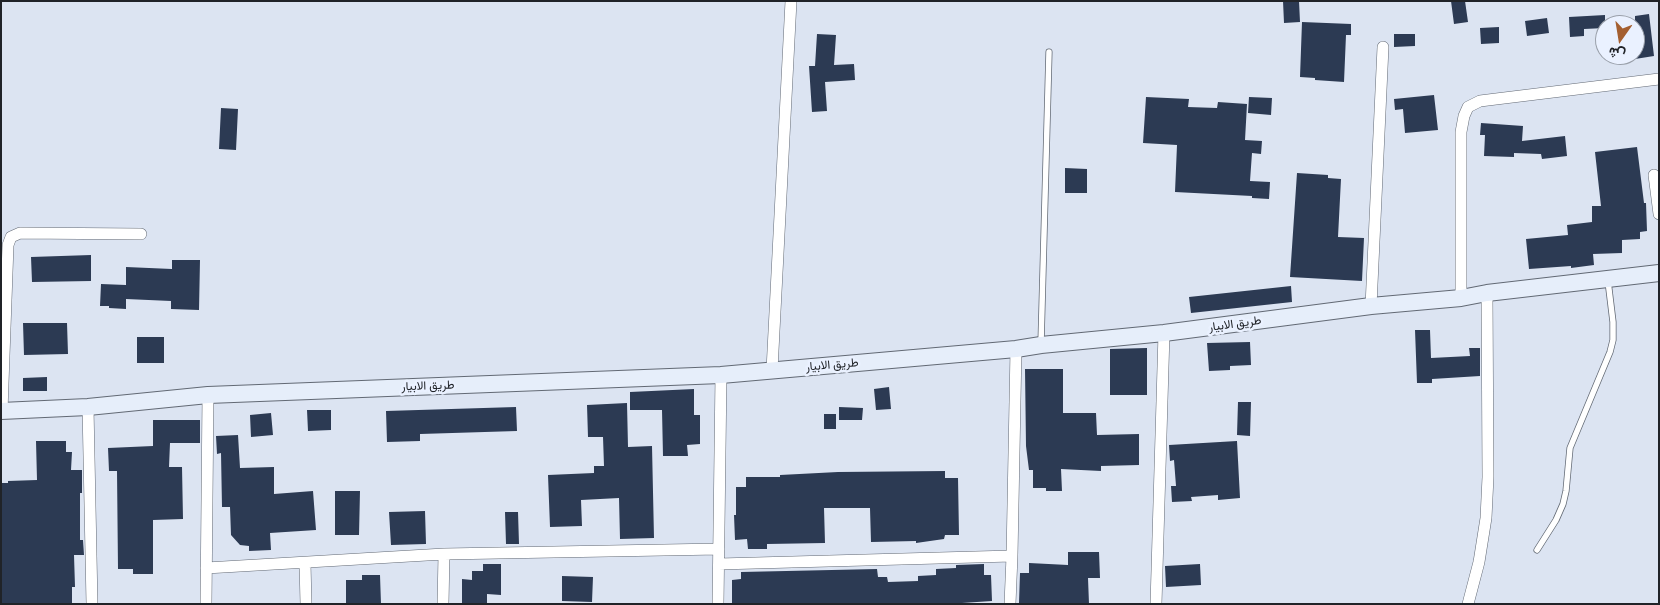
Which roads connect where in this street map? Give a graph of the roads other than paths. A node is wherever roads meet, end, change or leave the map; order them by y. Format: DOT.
graph roads {
  1 [pos="791,1"];
  2 [pos="1383,47"];
  3 [pos="1049,52"];
  4 [pos="1659,79"];
  5 [pos="1654,175"];
  6 [pos="1659,214"];
  7 [pos="141,234"];
  8 [pos="1659,273"];
  9 [pos="1608,278"];
  10 [pos="1487,293"];
  11 [pos="1461,298"];
  12 [pos="1371,306"];
  13 [pos="1164,333"];
  14 [pos="1041,345"];
  15 [pos="1016,349"];
  16 [pos="772,370"];
  17 [pos="721,375"];
  18 [pos="208,395"];
  19 [pos="88,407"];
  20 [pos="2,411"];
  21 [pos="719,550"];
  22 [pos="1537,550"];
  23 [pos="444,554"];
  24 [pos="1012,556"];
  25 [pos="305,563"];
  26 [pos="719,564"];
  27 [pos="206,568"];
  28 [pos="92,604"];
  29 [pos="206,604"];
  30 [pos="306,604"];
  31 [pos="443,604"];
  32 [pos="718,604"];
  33 [pos="1010,604"];
  34 [pos="1156,604"];
  35 [pos="1468,604"];
  1 -- 16 [label="street"];
  2 -- 12 [label="street"];
  3 -- 14 [label="lane"];
  4 -- 11 [label="street"];
  5 -- 6 [label="street"];
  7 -- 20 [label="street"];
  8 -- 9 [label="main road, طريق الابيار"];
  9 -- 10 [label="main road, طريق الابيار"];
  9 -- 22 [label="lane"];
  10 -- 11 [label="main road, طريق الابيار"];
  10 -- 35 [label="street"];
  11 -- 12 [label="main road, طريق الابيار"];
  12 -- 13 [label="main road, طريق الابيار"];
  13 -- 14 [label="main road, طريق الابيار"];
  13 -- 34 [label="street"];
  14 -- 15 [label="main road, طريق الابيار"];
  15 -- 16 [label="main road, طريق الابيار"];
  15 -- 24 [label="street"];
  16 -- 17 [label="main road, طريق الابيار"];
  17 -- 18 [label="main road, طريق الابيار"];
  17 -- 21 [label="street"];
  18 -- 19 [label="main road, طريق الابيار"];
  18 -- 27 [label="street"];
  19 -- 20 [label="main road, طريق الابيار"];
  19 -- 28 [label="street"];
  21 -- 23 [label="street"];
  21 -- 26 [label="street"];
  23 -- 25 [label="street"];
  23 -- 31 [label="street"];
  24 -- 26 [label="street"];
  24 -- 33 [label="street"];
  25 -- 27 [label="street"];
  25 -- 30 [label="street"];
  26 -- 32 [label="street"];
  27 -- 29 [label="street"];
}
